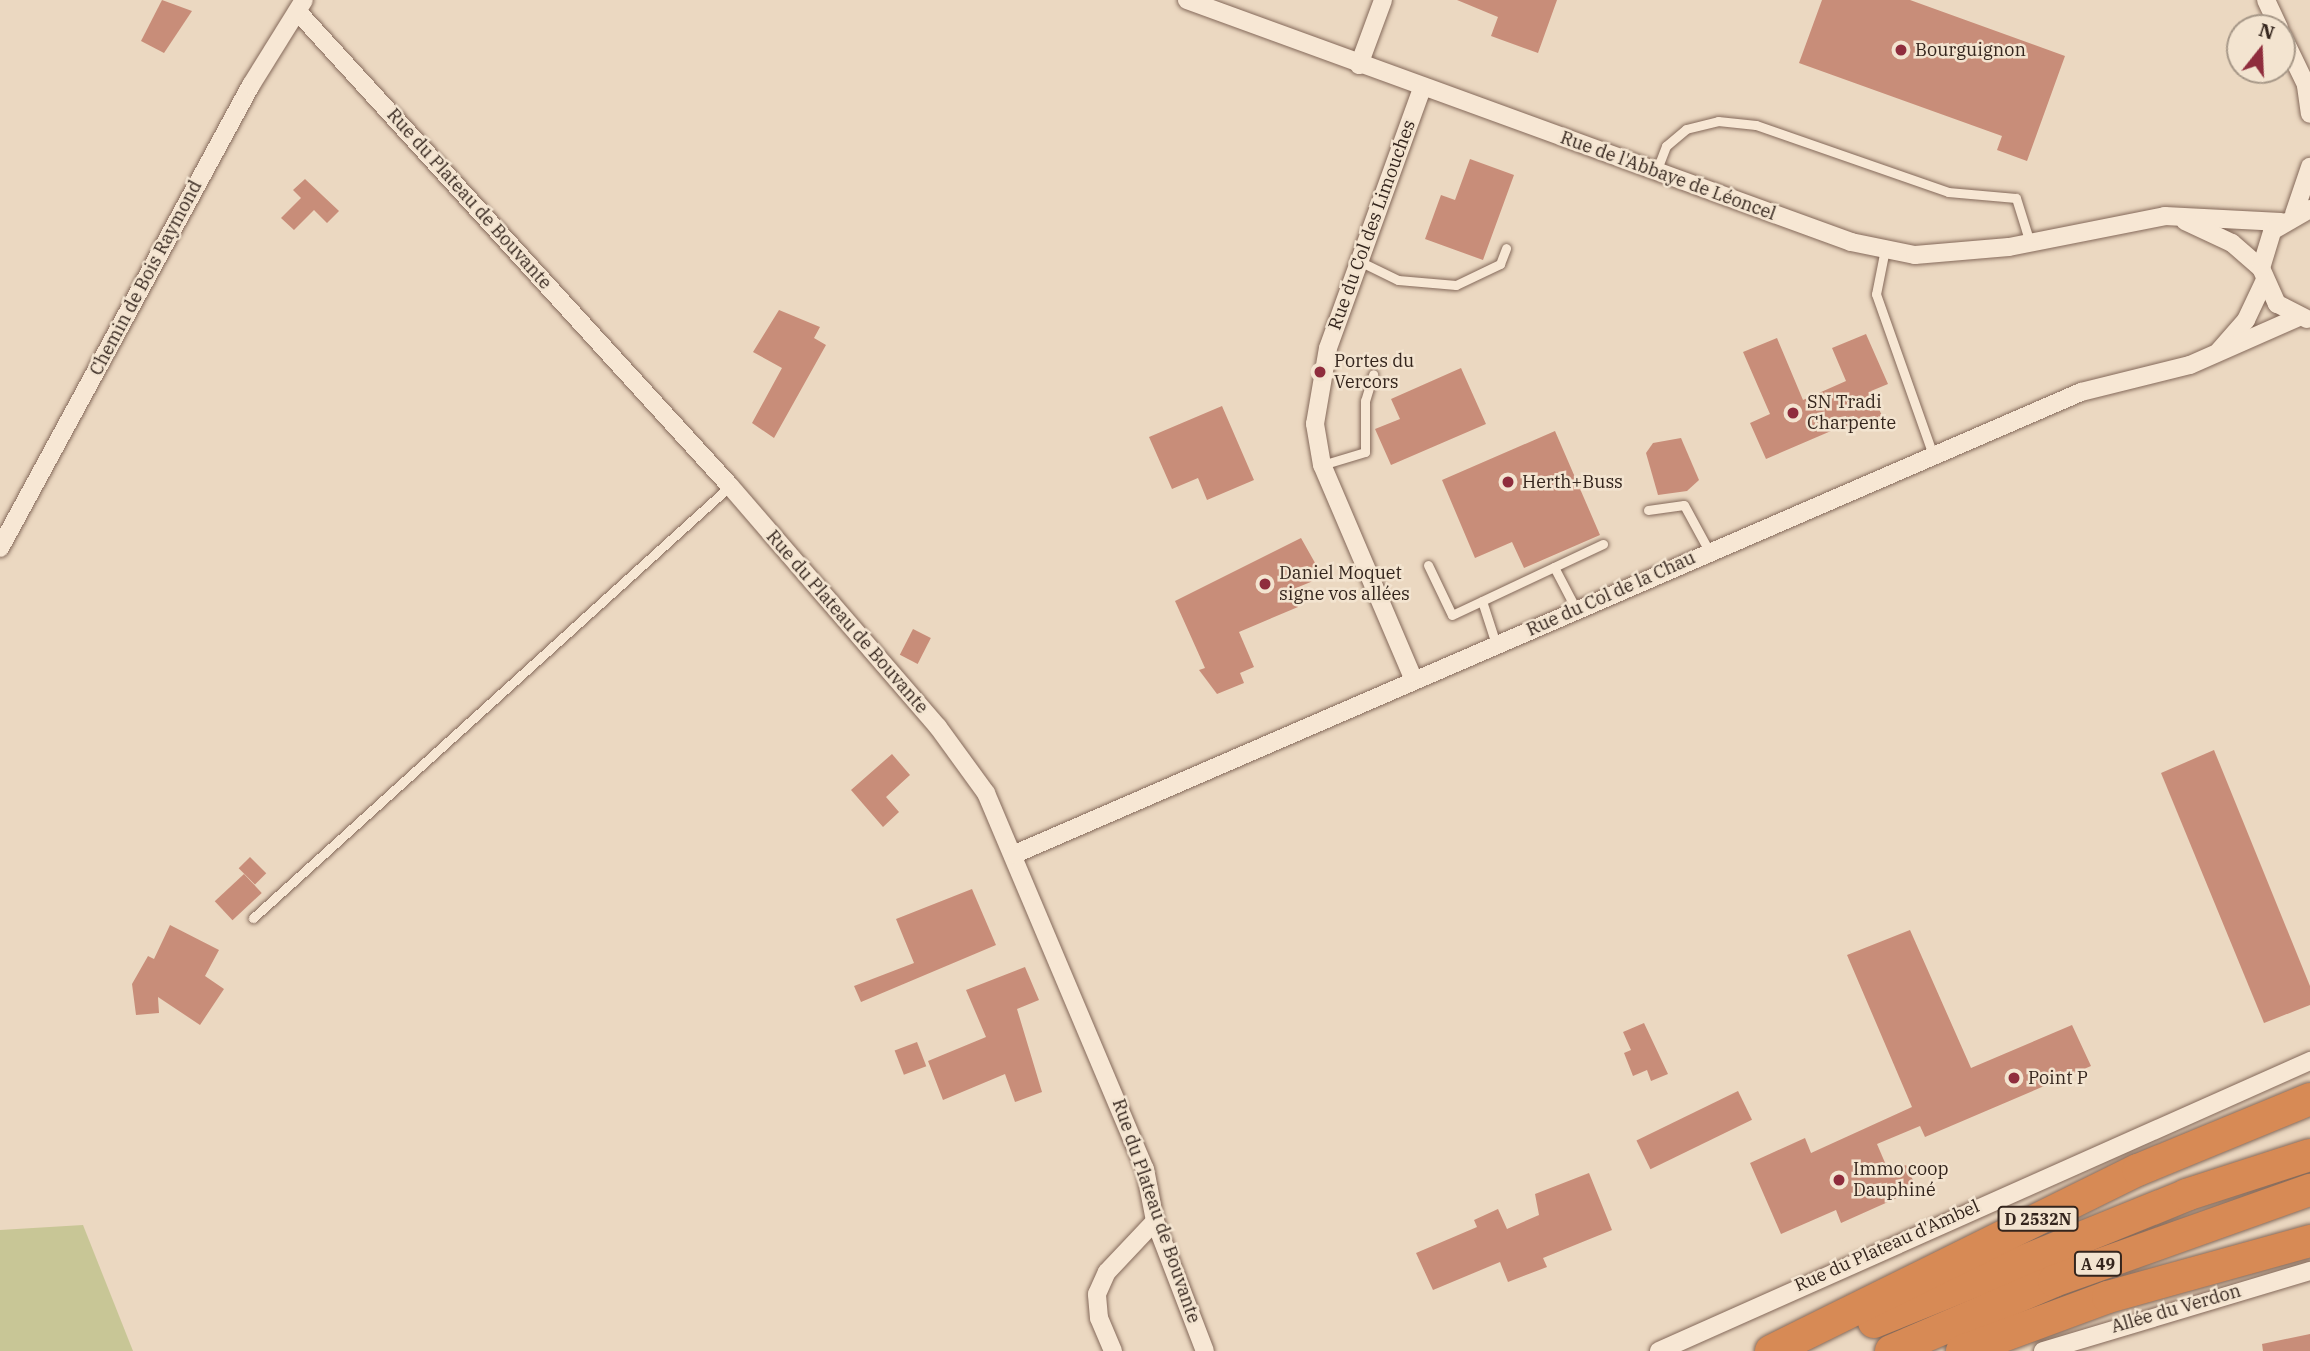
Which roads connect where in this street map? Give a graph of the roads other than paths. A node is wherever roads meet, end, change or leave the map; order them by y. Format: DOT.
graph roads {
  1 [pos="1187,0"];
  2 [pos="1383,0"];
  3 [pos="301,6"];
  4 [pos="2296,64"];
  5 [pos="1359,65"];
  6 [pos="1422,88"];
  7 [pos="2308,89"];
  8 [pos="2310,114"];
  9 [pos="2310,166"];
  10 [pos="1656,172"];
  11 [pos="2295,215"];
  12 [pos="2165,216"];
  13 [pos="2030,243"];
  14 [pos="1506,248"];
  15 [pos="1885,249"];
  16 [pos="1359,261"];
  17 [pos="2263,275"];
  18 [pos="2304,318"];
  19 [pos="2214,356"];
  20 [pos="1373,374"];
  21 [pos="1933,455"];
  22 [pos="1322,464"];
  23 [pos="730,486"];
  24 [pos="1648,510"];
  25 [pos="1603,544"];
  26 [pos="0,548"];
  27 [pos="1709,551"];
  28 [pos="1428,565"];
  29 [pos="1555,567"];
  30 [pos="1482,601"];
  31 [pos="1576,610"];
  32 [pos="1496,644"];
  33 [pos="1413,678"];
  34 [pos="1014,854"];
  35 [pos="253,918"];
  36 [pos="2310,1061"];
  37 [pos="2310,1099"];
  38 [pos="2310,1156"];
  39 [pos="2310,1190"];
  40 [pos="1155,1221"];
  41 [pos="2310,1241"];
  42 [pos="2310,1271"];
  43 [pos="1113,1351"];
  44 [pos="1205,1351"];
  45 [pos="1659,1351"];
  46 [pos="1771,1351"];
  47 [pos="1808,1351"];
  48 [pos="1891,1351"];
  49 [pos="1962,1351"];
  50 [pos="2043,1351"];
  1 -- 5 [label="street, Rue de l'Abbaye de Léoncel"];
  2 -- 5 [label="street"];
  3 -- 23 [label="street, Rue du Plateau de Bouvante"];
  3 -- 26 [label="street, Chemin de Bois Raymond"];
  4 -- 7 [label="street"];
  5 -- 6 [label="street, Rue de l'Abbaye de Léoncel"];
  6 -- 10 [label="street, Rue de l'Abbaye de Léoncel"];
  6 -- 16 [label="street, Rue du Col des Limouches"];
  7 -- 8 [label="street"];
  9 -- 11 [label="street"];
  10 -- 13 [label="lane"];
  10 -- 15 [label="street, Rue de l'Abbaye de Léoncel"];
  11 -- 12 [label="street"];
  11 -- 17 [label="street"];
  12 -- 13 [label="street, Rue de l'Abbaye de Léoncel"];
  12 -- 17 [label="street"];
  13 -- 15 [label="street, Rue de l'Abbaye de Léoncel"];
  14 -- 16 [label="lane"];
  15 -- 21 [label="lane"];
  16 -- 22 [label="street, Rue du Col des Limouches"];
  17 -- 18 [label="street"];
  17 -- 19 [label="street"];
  18 -- 19 [label="street, Rue du Col de la Chau"];
  19 -- 21 [label="street, Rue du Col de la Chau"];
  20 -- 22 [label="lane"];
  21 -- 27 [label="street, Rue du Col de la Chau"];
  22 -- 33 [label="street, Rue du Col des Limouches"];
  23 -- 34 [label="street, Rue du Plateau de Bouvante"];
  23 -- 35 [label="lane"];
  24 -- 27 [label="lane"];
  25 -- 29 [label="lane"];
  27 -- 31 [label="street, Rue du Col de la Chau"];
  28 -- 30 [label="lane"];
  29 -- 30 [label="lane"];
  29 -- 31 [label="lane"];
  30 -- 32 [label="lane"];
  31 -- 32 [label="street, Rue du Col de la Chau"];
  32 -- 33 [label="street, Rue du Col de la Chau"];
  33 -- 34 [label="street, Rue du Col de la Chau"];
  34 -- 40 [label="street, Rue du Plateau de Bouvante"];
  36 -- 45 [label="street, Rue du Plateau d'Ambel"];
  37 -- 46 [label="highway, D 2532N"];
  38 -- 47 [label="highway, A 49"];
  39 -- 48 [label="highway, A 49"];
  40 -- 43 [label="street"];
  40 -- 44 [label="street, Rue du Plateau de Bouvante"];
  41 -- 49 [label="highway"];
  42 -- 50 [label="street, Allée du Verdon"];
}
